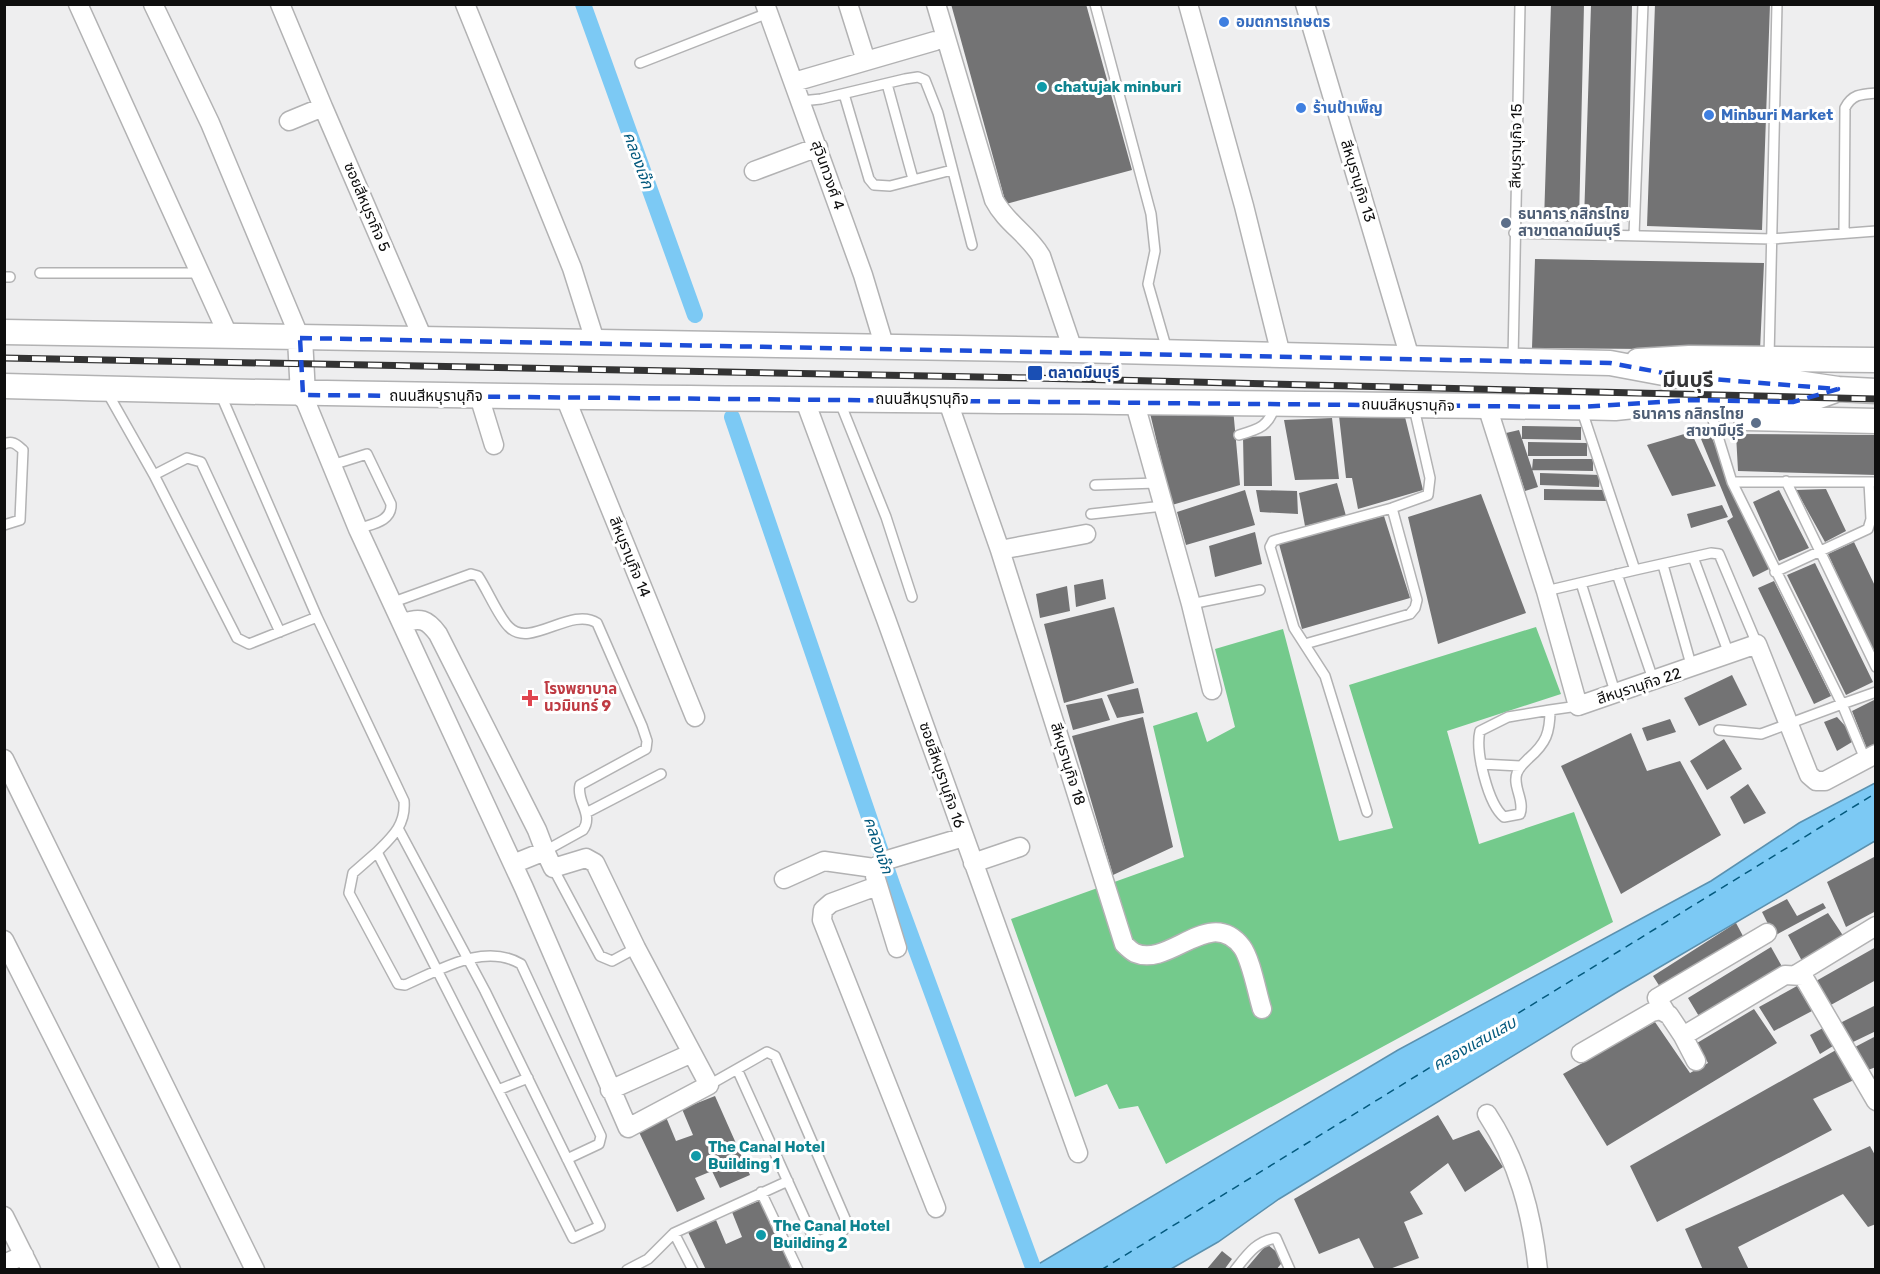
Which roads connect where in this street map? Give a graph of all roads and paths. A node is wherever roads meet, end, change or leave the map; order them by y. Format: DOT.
graph roads {
  1 [pos="78,4"];
  2 [pos="153,4"];
  3 [pos="280,4"];
  4 [pos="465,4"];
  5 [pos="848,4"];
  6 [pos="936,4"];
  7 [pos="1095,4"];
  8 [pos="1188,4"];
  9 [pos="1305,4"];
  10 [pos="1520,4"];
  11 [pos="1643,4"];
  12 [pos="1777,4"];
  13 [pos="766,9"];
  14 [pos="935,41"];
  15 [pos="866,61"];
  16 [pos="640,63"];
  17 [pos="794,82"];
  18 [pos="887,84"];
  19 [pos="1875,93"];
  20 [pos="844,94"];
  21 [pos="801,101"];
  22 [pos="323,107"];
  23 [pos="289,121"];
  24 [pos="818,147"];
  25 [pos="952,170"];
  26 [pos="754,171"];
  27 [pos="912,179"];
  28 [pos="1875,231"];
  29 [pos="1514,232"];
  30 [pos="1844,232"];
  31 [pos="1634,236"];
  32 [pos="1772,239"];
  33 [pos="972,245"];
  34 [pos="40,273"];
  35 [pos="202,273"];
  36 [pos="4,332"];
  37 [pos="229,337"];
  38 [pos="300,338"];
  39 [pos="424,341"];
  40 [pos="596,344"];
  41 [pos="885,348"];
  42 [pos="1073,350"];
  43 [pos="1167,352"];
  44 [pos="1281,355"];
  45 [pos="1410,358"];
  46 [pos="1769,358"];
  47 [pos="1513,360"];
  48 [pos="1875,360"];
  49 [pos="1610,363"];
  50 [pos="4,386"];
  51 [pos="106,389"];
  52 [pos="1838,389"];
  53 [pos="1875,391"];
  54 [pos="220,393"];
  55 [pos="303,394"];
  56 [pos="479,396"];
  57 [pos="564,397"];
  58 [pos="804,398"];
  59 [pos="838,398"];
  60 [pos="947,399"];
  61 [pos="1134,400"];
  62 [pos="1276,402"];
  63 [pos="1413,405"];
  64 [pos="1487,406"];
  65 [pos="1580,407"];
  66 [pos="1615,408"];
  67 [pos="1712,417"];
  68 [pos="1875,421"];
  69 [pos="1239,435"];
  70 [pos="4,444"];
  71 [pos="494,445"];
  72 [pos="332,465"];
  73 [pos="154,475"];
  74 [pos="1786,480"];
  75 [pos="1732,482"];
  76 [pos="1872,482"];
  77 [pos="1158,483"];
  78 [pos="1095,485"];
  79 [pos="1164,506"];
  80 [pos="1392,508"];
  81 [pos="1091,514"];
  82 [pos="4,525"];
  83 [pos="358,529"];
  84 [pos="1086,534"];
  85 [pos="1000,550"];
  86 [pos="1820,550"];
  87 [pos="1693,557"];
  88 [pos="1663,565"];
  89 [pos="1635,570"];
  90 [pos="1775,572"];
  91 [pos="1617,574"];
  92 [pos="1581,583"];
  93 [pos="1260,590"];
  94 [pos="1546,591"];
  95 [pos="912,597"];
  96 [pos="391,603"];
  97 [pos="1191,604"];
  98 [pos="317,617"];
  99 [pos="402,622"];
  100 [pos="280,632"];
  101 [pos="1305,644"];
  102 [pos="1757,644"];
  103 [pos="1729,654"];
  104 [pos="1875,667"];
  105 [pos="1692,668"];
  106 [pos="1654,682"];
  107 [pos="1212,690"];
  108 [pos="1875,692"];
  109 [pos="1616,695"];
  110 [pos="1842,704"];
  111 [pos="1578,706"];
  112 [pos="1550,710"];
  113 [pos="695,717"];
  114 [pos="1788,723"];
  115 [pos="1719,730"];
  116 [pos="1870,756"];
  117 [pos="4,759"];
  118 [pos="1482,764"];
  119 [pos="1520,766"];
  120 [pos="661,774"];
  121 [pos="1367,812"];
  122 [pos="586,813"];
  123 [pos="399,830"];
  124 [pos="964,837"];
  125 [pos="1020,847"];
  126 [pos="545,851"];
  127 [pos="377,852"];
  128 [pos="973,863"];
  129 [pos="513,864"];
  130 [pos="553,868"];
  131 [pos="875,877"];
  132 [pos="784,879"];
  133 [pos="1875,926"];
  134 [pos="1767,933"];
  135 [pos="4,940"];
  136 [pos="636,948"];
  137 [pos="897,948"];
  138 [pos="467,959"];
  139 [pos="436,971"];
  140 [pos="1797,974"];
  141 [pos="1262,1009"];
  142 [pos="1665,1011"];
  143 [pos="1683,1036"];
  144 [pos="692,1053"];
  145 [pos="1581,1053"];
  146 [pos="1696,1061"];
  147 [pos="737,1069"];
  148 [pos="528,1078"];
  149 [pos="709,1085"];
  150 [pos="498,1090"];
  151 [pos="610,1090"];
  152 [pos="1875,1101"];
  153 [pos="1487,1114"];
  154 [pos="1078,1153"];
  155 [pos="567,1159"];
  156 [pos="788,1181"];
  157 [pos="762,1192"];
  158 [pos="936,1209"];
  159 [pos="4,1216"];
  160 [pos="674,1233"];
  161 [pos="648,1259"];
  162 [pos="28,1262"];
  163 [pos="4,1264"];
  164 [pos="1288,1268"];
  165 [pos="171,1269"];
  166 [pos="255,1269"];
  167 [pos="627,1269"];
  168 [pos="653,1269"];
  169 [pos="693,1269"];
  170 [pos="798,1269"];
  171 [pos="1235,1269"];
  172 [pos="1538,1269"];
  1 -- 35 [label="street"];
  2 -- 38 [label="street"];
  3 -- 22 [label="street, ซอยสีหบุรากิจ 5"];
  4 -- 40 [label="street"];
  5 -- 15 [label="street"];
  6 -- 42 [label="street"];
  7 -- 43 [label="lane"];
  8 -- 44 [label="street"];
  9 -- 45 [label="street, สีหบุรานุกิจ 13"];
  10 -- 29 [label="lane, สีหบุรานุกิจ 15"];
  11 -- 31 [label="lane"];
  12 -- 32 [label="lane"];
  13 -- 16 [label="lane"];
  13 -- 17 [label="street, สุวินทวงศ์ 4"];
  14 -- 15 [label="street"];
  15 -- 17 [label="street"];
  17 -- 21 [label="street, สุวินทวงศ์ 4"];
  18 -- 20 [label="lane"];
  18 -- 25 [label="lane"];
  18 -- 27 [label="lane"];
  19 -- 30 [label="lane"];
  20 -- 21 [label="lane"];
  20 -- 27 [label="lane"];
  21 -- 24 [label="street, สุวินทวงศ์ 4"];
  22 -- 23 [label="street"];
  22 -- 39 [label="street, ซอยสีหบุรากิจ 5"];
  24 -- 26 [label="street"];
  24 -- 41 [label="street, สุวินทวงศ์ 4"];
  25 -- 27 [label="lane"];
  25 -- 33 [label="lane"];
  28 -- 30 [label="lane"];
  29 -- 31 [label="lane"];
  29 -- 47 [label="lane, สีหบุรานุกิจ 15"];
  30 -- 32 [label="lane"];
  31 -- 32 [label="lane"];
  32 -- 46 [label="lane"];
  34 -- 35 [label="lane"];
  35 -- 37 [label="street"];
  36 -- 37 [label="main road, ถนนสีหบุรานุกิจ"];
  37 -- 38 [label="main road, ถนนสีหบุรานุกิจ"];
  38 -- 39 [label="main road, ถนนสีหบุรานุกิจ"];
  38 -- 55 [label="main road"];
  39 -- 40 [label="main road, ถนนสีหบุรานุกิจ"];
  40 -- 41 [label="main road, ถนนสีหบุรานุกิจ"];
  41 -- 42 [label="main road, ถนนสีหบุรานุกิจ"];
  42 -- 43 [label="main road, ถนนสีหบุรานุกิจ"];
  43 -- 44 [label="main road, ถนนสีหบุรานุกิจ"];
  44 -- 45 [label="main road, ถนนสีหบุรานุกิจ"];
  45 -- 47 [label="main road, ถนนสีหบุรานุกิจ"];
  46 -- 48 [label="main road"];
  46 -- 49 [label="main road"];
  47 -- 49 [label="main road, ถนนสีหบุรานุกิจ"];
  49 -- 52 [label="main road, ถนนสีหบุรานุกิจ"];
  50 -- 51 [label="main road, ถนนสีหบุรานุกิจ"];
  51 -- 54 [label="main road, ถนนสีหบุรานุกิจ"];
  51 -- 73 [label="lane"];
  52 -- 53 [label="main road, ถนนสีหบุรานุกิจ"];
  52 -- 66 [label="main road, ถนนสีหบุรานุกิจ"];
  54 -- 55 [label="main road, ถนนสีหบุรานุกิจ"];
  54 -- 98 [label="lane"];
  55 -- 56 [label="main road, ถนนสีหบุรานุกิจ"];
  55 -- 72 [label="street"];
  56 -- 57 [label="main road, ถนนสีหบุรานุกิจ"];
  56 -- 71 [label="street"];
  57 -- 58 [label="main road, ถนนสีหบุรานุกิจ"];
  57 -- 113 [label="street, สีหบุรานุกิจ 14"];
  58 -- 59 [label="main road, ถนนสีหบุรานุกิจ"];
  58 -- 124 [label="street, ซอยสีหบุรานุกิจ 16"];
  59 -- 60 [label="main road, ถนนสีหบุรานุกิจ"];
  59 -- 95 [label="lane"];
  60 -- 61 [label="main road, ถนนสีหบุรานุกิจ"];
  60 -- 85 [label="street, สีหบุรานุกิจ 18"];
  61 -- 62 [label="main road, ถนนสีหบุรานุกิจ"];
  61 -- 77 [label="street"];
  62 -- 63 [label="main road, ถนนสีหบุรานุกิจ"];
  62 -- 69 [label="lane"];
  63 -- 64 [label="main road, ถนนสีหบุรานุกิจ"];
  63 -- 80 [label="lane"];
  64 -- 65 [label="main road, ถนนสีหบุรานุกิจ"];
  64 -- 94 [label="street, สีหบุรานุกิจ 22"];
  65 -- 66 [label="main road, ถนนสีหบุรานุกิจ"];
  65 -- 89 [label="lane"];
  66 -- 67 [label="main road"];
  67 -- 68 [label="main road"];
  67 -- 75 [label="lane"];
  70 -- 82 [label="lane"];
  72 -- 83 [label="street"];
  72 -- 83 [label="lane"];
  73 -- 100 [label="lane"];
  73 -- 100 [label="lane"];
  74 -- 75 [label="lane"];
  74 -- 76 [label="lane"];
  74 -- 86 [label="lane"];
  75 -- 90 [label="lane"];
  76 -- 86 [label="lane"];
  77 -- 78 [label="lane"];
  77 -- 79 [label="street"];
  79 -- 81 [label="lane"];
  79 -- 97 [label="street"];
  80 -- 101 [label="lane"];
  80 -- 101 [label="lane"];
  83 -- 96 [label="street"];
  84 -- 85 [label="street"];
  85 -- 141 [label="street, สีหบุรานุกิจ 18"];
  86 -- 90 [label="lane"];
  86 -- 104 [label="lane"];
  87 -- 88 [label="lane"];
  87 -- 102 [label="lane"];
  87 -- 103 [label="lane"];
  88 -- 89 [label="lane"];
  88 -- 105 [label="lane"];
  89 -- 91 [label="lane"];
  90 -- 110 [label="lane"];
  91 -- 92 [label="lane"];
  91 -- 106 [label="lane"];
  92 -- 94 [label="lane"];
  92 -- 109 [label="lane"];
  93 -- 97 [label="lane"];
  94 -- 111 [label="street, สีหบุรานุกิจ 22"];
  96 -- 99 [label="street"];
  96 -- 122 [label="lane"];
  97 -- 107 [label="street"];
  98 -- 100 [label="lane"];
  98 -- 123 [label="lane"];
  99 -- 126 [label="street"];
  99 -- 129 [label="street"];
  101 -- 121 [label="lane"];
  102 -- 103 [label="street, สีหบุรานุกิจ 22"];
  102 -- 114 [label="street"];
  103 -- 105 [label="street, สีหบุรานุกิจ 22"];
  105 -- 106 [label="street, สีหบุรานุกิจ 22"];
  106 -- 109 [label="street, สีหบุรานุกิจ 22"];
  108 -- 110 [label="lane"];
  109 -- 111 [label="street, สีหบุรานุกิจ 22"];
  110 -- 114 [label="lane"];
  110 -- 116 [label="lane"];
  111 -- 112 [label="lane"];
  112 -- 118 [label="lane"];
  112 -- 119 [label="lane"];
  114 -- 115 [label="lane"];
  114 -- 116 [label="street"];
  117 -- 166 [label="street"];
  118 -- 119 [label="lane"];
  118 -- 119 [label="lane"];
  120 -- 122 [label="lane"];
  122 -- 126 [label="lane"];
  123 -- 127 [label="lane"];
  123 -- 138 [label="lane"];
  124 -- 128 [label="street, ซอยสีหบุรานุกิจ 16"];
  124 -- 131 [label="street"];
  125 -- 128 [label="street"];
  126 -- 129 [label="street"];
  126 -- 130 [label="street"];
  127 -- 139 [label="lane"];
  127 -- 139 [label="lane"];
  128 -- 154 [label="street, ซอยสีหบุรานุกิจ 16"];
  129 -- 151 [label="street"];
  130 -- 136 [label="street"];
  130 -- 136 [label="lane"];
  131 -- 132 [label="street"];
  131 -- 137 [label="street"];
  131 -- 158 [label="street"];
  133 -- 140 [label="street"];
  134 -- 142 [label="street"];
  135 -- 165 [label="street"];
  136 -- 144 [label="street"];
  138 -- 139 [label="lane"];
  138 -- 148 [label="lane"];
  138 -- 155 [label="lane"];
  139 -- 150 [label="lane"];
  140 -- 143 [label="street"];
  140 -- 152 [label="street"];
  142 -- 143 [label="street"];
  142 -- 145 [label="street"];
  143 -- 146 [label="street"];
  144 -- 149 [label="street"];
  144 -- 151 [label="street"];
  147 -- 149 [label="lane"];
  147 -- 156 [label="lane"];
  147 -- 156 [label="lane"];
  148 -- 150 [label="lane"];
  148 -- 155 [label="lane"];
  149 -- 151 [label="street"];
  150 -- 155 [label="lane"];
  153 -- 172 [label="street"];
  156 -- 157 [label="lane"];
  157 -- 160 [label="lane"];
  157 -- 170 [label="lane"];
  159 -- 162 [label="street"];
  160 -- 161 [label="lane"];
  160 -- 169 [label="lane"];
  161 -- 167 [label="lane"];
  161 -- 168 [label="lane"];
  162 -- 163 [label="street"];
  164 -- 171 [label="lane"];
}
